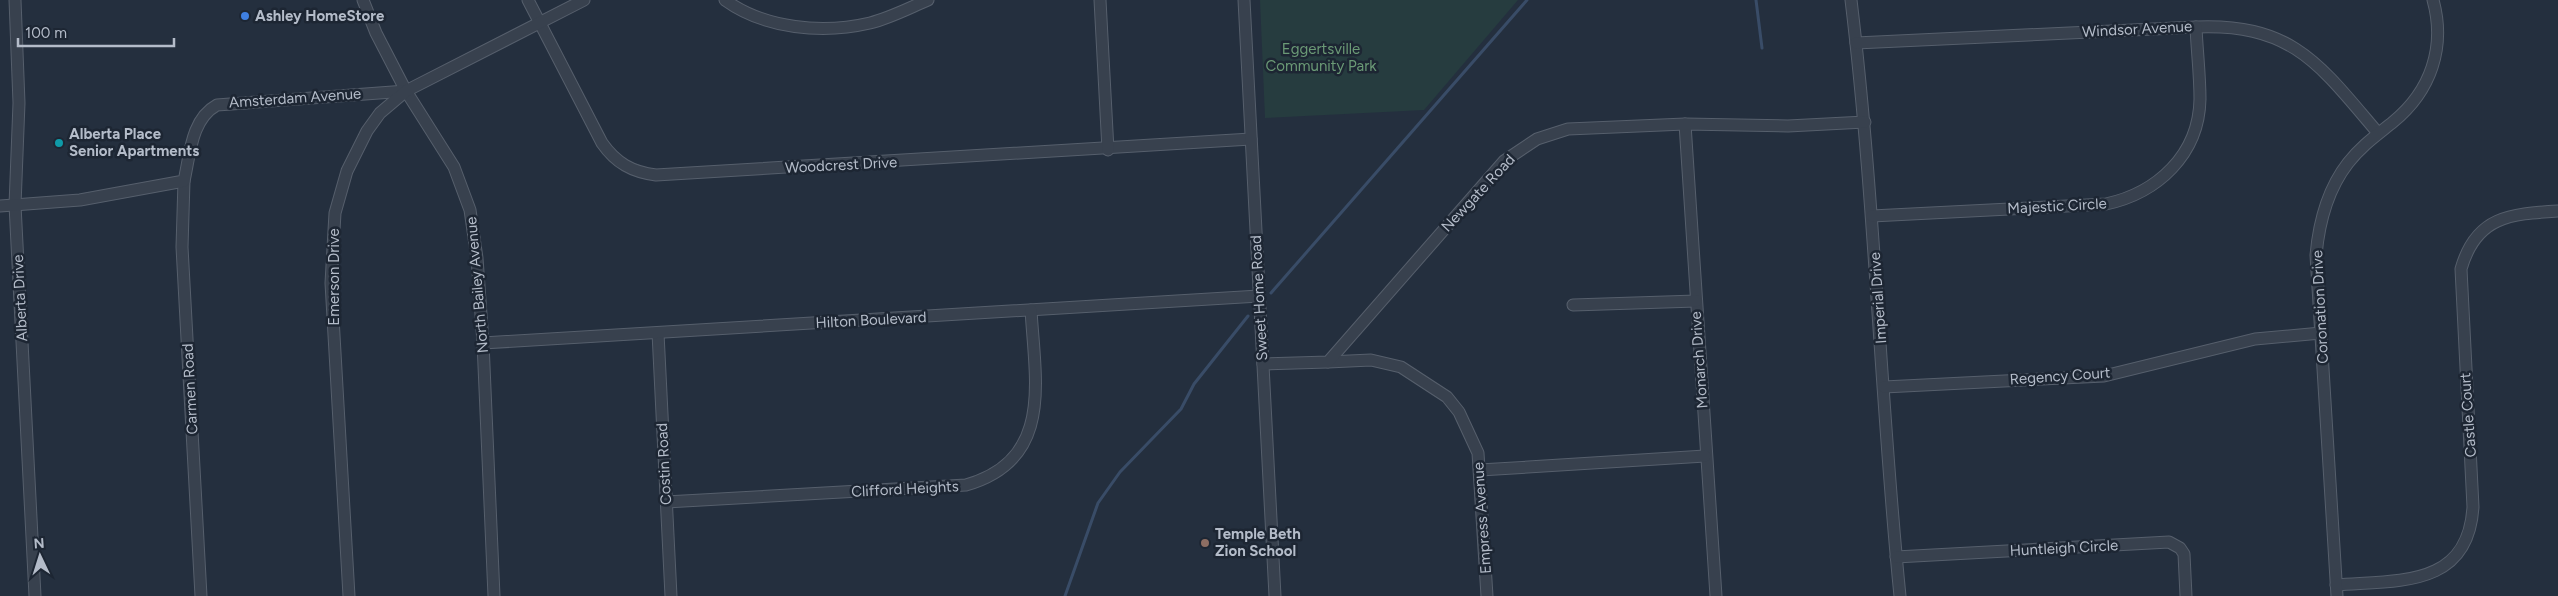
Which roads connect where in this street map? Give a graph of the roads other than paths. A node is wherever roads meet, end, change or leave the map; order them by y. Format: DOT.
graph roads {
  1 [pos="15,0"];
  2 [pos="363,0"];
  3 [pos="528,0"];
  4 [pos="584,0"];
  5 [pos="725,0"];
  6 [pos="928,0"];
  7 [pos="1100,0"];
  8 [pos="1244,0"];
  9 [pos="1850,0"];
  10 [pos="2433,0"];
  11 [pos="539,23"];
  12 [pos="2196,27"];
  13 [pos="1856,43"];
  14 [pos="406,91"];
  15 [pos="1865,122"];
  16 [pos="1685,124"];
  17 [pos="2378,133"];
  18 [pos="1251,139"];
  19 [pos="1108,150"];
  20 [pos="184,182"];
  21 [pos="15,205"];
  22 [pos="0,206"];
  23 [pos="2558,211"];
  24 [pos="1872,216"];
  25 [pos="1259,296"];
  26 [pos="1696,301"];
  27 [pos="1573,305"];
  28 [pos="1031,310"];
  29 [pos="658,333"];
  30 [pos="2321,333"];
  31 [pos="483,343"];
  32 [pos="1328,362"];
  33 [pos="1263,364"];
  34 [pos="1884,387"];
  35 [pos="1705,456"];
  36 [pos="1480,470"];
  37 [pos="666,502"];
  38 [pos="1896,558"];
  39 [pos="2337,590"];
  40 [pos="35,596"];
  41 [pos="201,596"];
  42 [pos="349,596"];
  43 [pos="494,596"];
  44 [pos="671,596"];
  45 [pos="1275,596"];
  46 [pos="1487,596"];
  47 [pos="1716,596"];
  48 [pos="1900,596"];
  49 [pos="2186,596"];
  1 -- 21 [label="street, Alberta Drive"];
  2 -- 14 [label="street, North Bailey Avenue"];
  3 -- 11 [label="street, Woodcrest Drive"];
  4 -- 11 [label="street, Emerson Drive"];
  5 -- 6 [label="street"];
  7 -- 19 [label="street"];
  8 -- 18 [label="street, Sweet Home Road"];
  9 -- 13 [label="street, Imperial Drive"];
  10 -- 17 [label="street, Coronation Drive"];
  11 -- 14 [label="street, Emerson Drive"];
  11 -- 19 [label="street, Woodcrest Drive"];
  12 -- 13 [label="street, Windsor Avenue"];
  12 -- 17 [label="street, Windsor Avenue"];
  12 -- 24 [label="street, Majestic Circle"];
  13 -- 15 [label="street, Imperial Drive"];
  14 -- 20 [label="street, Amsterdam Avenue"];
  14 -- 31 [label="street, North Bailey Avenue"];
  14 -- 42 [label="street, Emerson Drive"];
  15 -- 16 [label="street, Newgate Road"];
  15 -- 24 [label="street, Imperial Drive"];
  16 -- 26 [label="street, Monarch Drive"];
  16 -- 32 [label="street, Newgate Road"];
  17 -- 30 [label="street, Coronation Drive"];
  18 -- 19 [label="street, Woodcrest Drive"];
  18 -- 25 [label="street, Sweet Home Road"];
  20 -- 21 [label="street"];
  20 -- 41 [label="street, Carmen Road"];
  21 -- 22 [label="street"];
  21 -- 40 [label="street, Alberta Drive"];
  23 -- 39 [label="street, Castle Court"];
  24 -- 34 [label="street, Imperial Drive"];
  25 -- 28 [label="street, Hilton Boulevard"];
  25 -- 33 [label="street, Sweet Home Road"];
  26 -- 27 [label="street"];
  26 -- 35 [label="street, Monarch Drive"];
  28 -- 29 [label="street, Hilton Boulevard"];
  28 -- 37 [label="street, Clifford Heights"];
  29 -- 31 [label="street, Hilton Boulevard"];
  29 -- 37 [label="street, Costin Road"];
  30 -- 34 [label="street, Regency Court"];
  30 -- 39 [label="street, Coronation Drive"];
  31 -- 43 [label="street, North Bailey Avenue"];
  32 -- 33 [label="street"];
  32 -- 36 [label="street, Empress Avenue"];
  33 -- 45 [label="street, Sweet Home Road"];
  34 -- 38 [label="street, Imperial Drive"];
  35 -- 36 [label="street"];
  35 -- 47 [label="street, Monarch Drive"];
  36 -- 46 [label="street, Empress Avenue"];
  37 -- 44 [label="street, Costin Road"];
  38 -- 48 [label="street, Imperial Drive"];
  38 -- 49 [label="street, Huntleigh Circle"];
}
